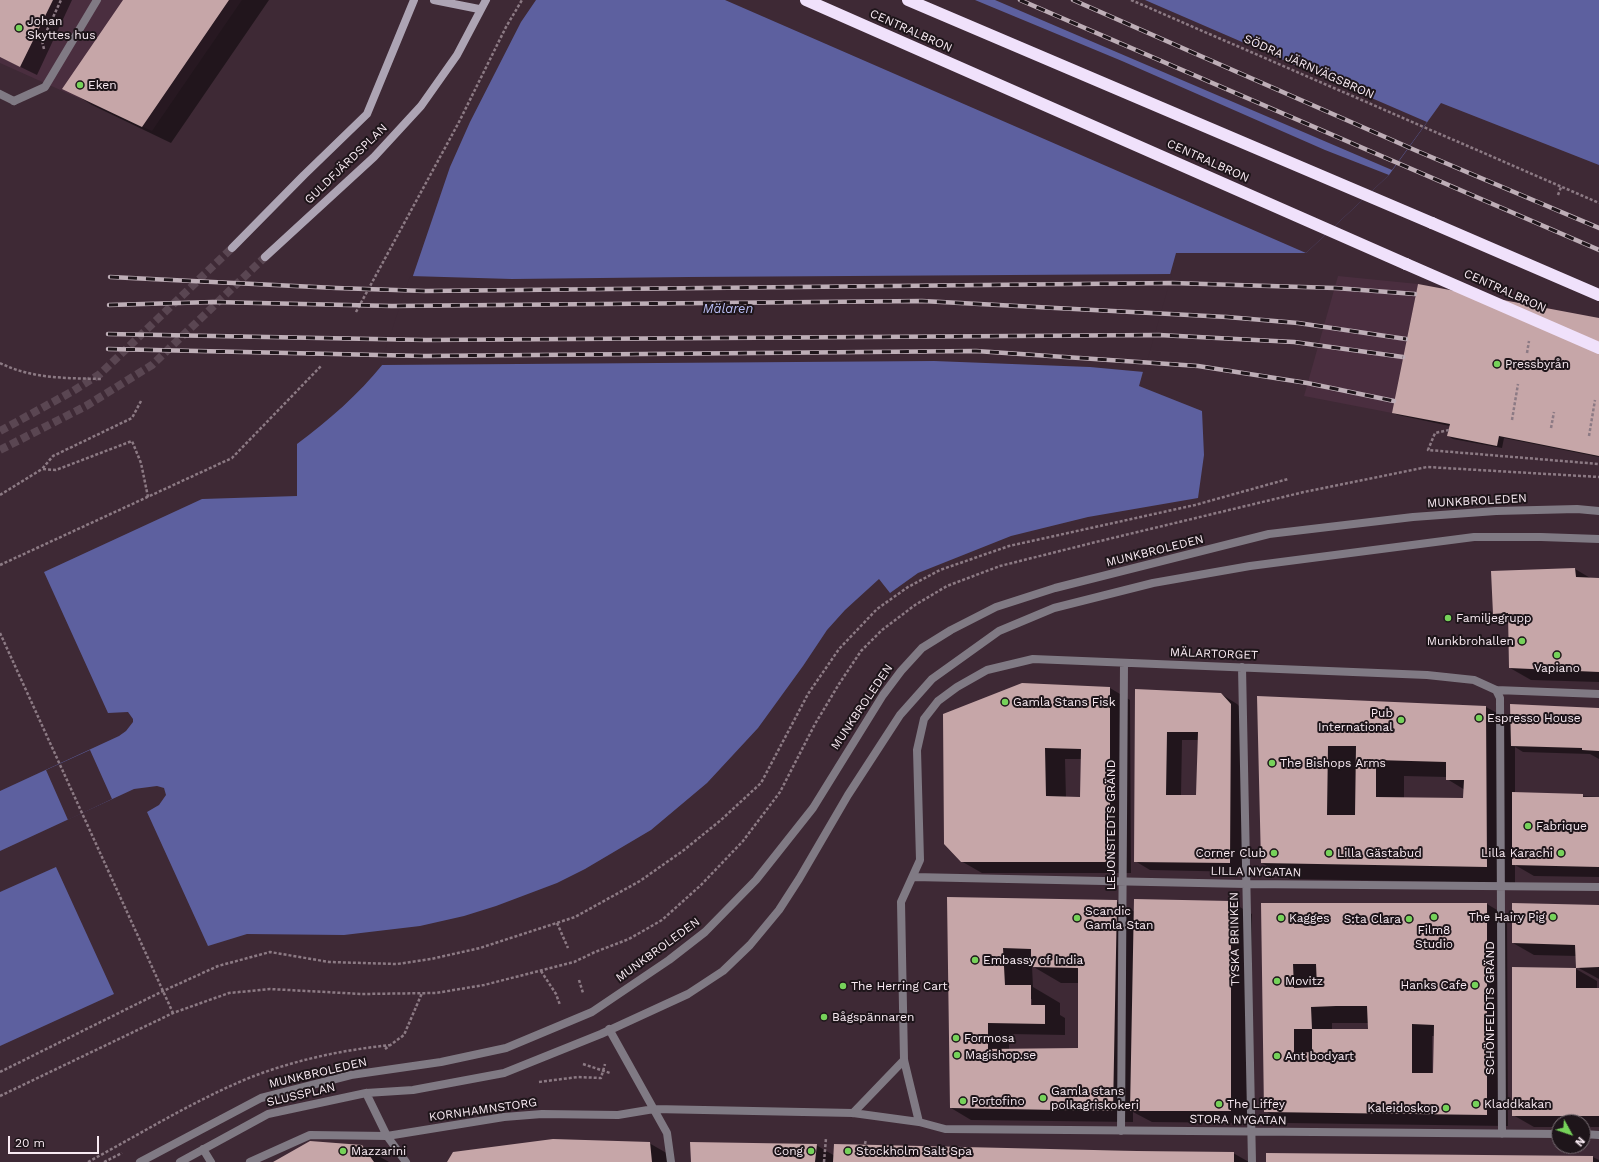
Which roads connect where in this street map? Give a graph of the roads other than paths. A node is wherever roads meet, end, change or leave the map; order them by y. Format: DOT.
graph roads {
  1 [pos="97,0"];
  2 [pos="414,0"];
  3 [pos="434,0"];
  4 [pos="486,0"];
  5 [pos="806,0"];
  6 [pos="908,0"];
  7 [pos="479,9"];
  8 [pos="0,94"];
  9 [pos="232,248"];
  10 [pos="265,256"];
  11 [pos="1599,295"];
  12 [pos="1599,348"];
  13 [pos="1599,511"];
  14 [pos="1599,539"];
  15 [pos="1124,663"];
  16 [pos="1242,667"];
  17 [pos="1496,690"];
  18 [pos="1599,694"];
  19 [pos="913,877"];
  20 [pos="1122,882"];
  21 [pos="1246,884"];
  22 [pos="1502,886"];
  23 [pos="1599,887"];
  24 [pos="609,1029"];
  25 [pos="904,1060"];
  26 [pos="366,1093"];
  27 [pos="261,1098"];
  28 [pos="654,1109"];
  29 [pos="853,1113"];
  30 [pos="919,1122"];
  31 [pos="1121,1130"];
  32 [pos="1251,1133"];
  33 [pos="1502,1134"];
  34 [pos="1551,1134"];
  35 [pos="387,1136"];
  36 [pos="203,1150"];
  37 [pos="140,1162"];
  38 [pos="180,1162"];
  39 [pos="211,1162"];
  40 [pos="250,1162"];
  41 [pos="406,1162"];
  42 [pos="670,1162"];
  43 [pos="1252,1162"];
  1 -- 8 [label="street"];
  2 -- 9 [label="main road, GULDFJÄRDSPLAN"];
  3 -- 7 [label="main road"];
  4 -- 7 [label="main road, GULDFJÄRDSPLAN"];
  5 -- 12 [label="highway, CENTRALBRON, bridge"];
  6 -- 11 [label="highway, bridge"];
  7 -- 10 [label="main road, GULDFJÄRDSPLAN"];
  13 -- 27 [label="street, MUNKBROLEDEN"];
  14 -- 24 [label="street"];
  15 -- 16 [label="street, MÄLARTORGET"];
  15 -- 19 [label="street, MÄLARTORGET"];
  15 -- 20 [label="street, LEJONSTEDTS GRÄND"];
  16 -- 17 [label="street, MÄLARTORGET"];
  16 -- 21 [label="street, TYSKA BRINKEN"];
  17 -- 18 [label="street"];
  17 -- 22 [label="street, SCHÖNFELDTS GRÄND"];
  19 -- 20 [label="street, LILLA NYGATAN"];
  19 -- 25 [label="street"];
  20 -- 21 [label="street, LILLA NYGATAN"];
  20 -- 31 [label="street, LEJONSTEDTS GRÄND"];
  21 -- 22 [label="street, LILLA NYGATAN"];
  21 -- 32 [label="street, TYSKA BRINKEN"];
  22 -- 23 [label="street, LILLA NYGATAN"];
  22 -- 33 [label="street, SCHÖNFELDTS GRÄND"];
  24 -- 26 [label="street"];
  24 -- 28 [label="street"];
  25 -- 29 [label="street"];
  25 -- 30 [label="street"];
  26 -- 35 [label="street"];
  26 -- 36 [label="street, SLUSSPLAN"];
  27 -- 37 [label="street, SLUSSPLAN"];
  28 -- 29 [label="street, KORNHAMNSTORG"];
  28 -- 35 [label="street, KORNHAMNSTORG"];
  28 -- 42 [label="street"];
  29 -- 30 [label="street, KORNHAMNSTORG"];
  30 -- 31 [label="street, STORA NYGATAN"];
  31 -- 32 [label="street, STORA NYGATAN"];
  32 -- 33 [label="street, STORA NYGATAN"];
  32 -- 43 [label="street, TYSKA BRINKEN"];
  33 -- 34 [label="street, STORA NYGATAN"];
  35 -- 40 [label="street"];
  35 -- 41 [label="street"];
  36 -- 38 [label="street, SLUSSPLAN"];
  36 -- 39 [label="street"];
}
